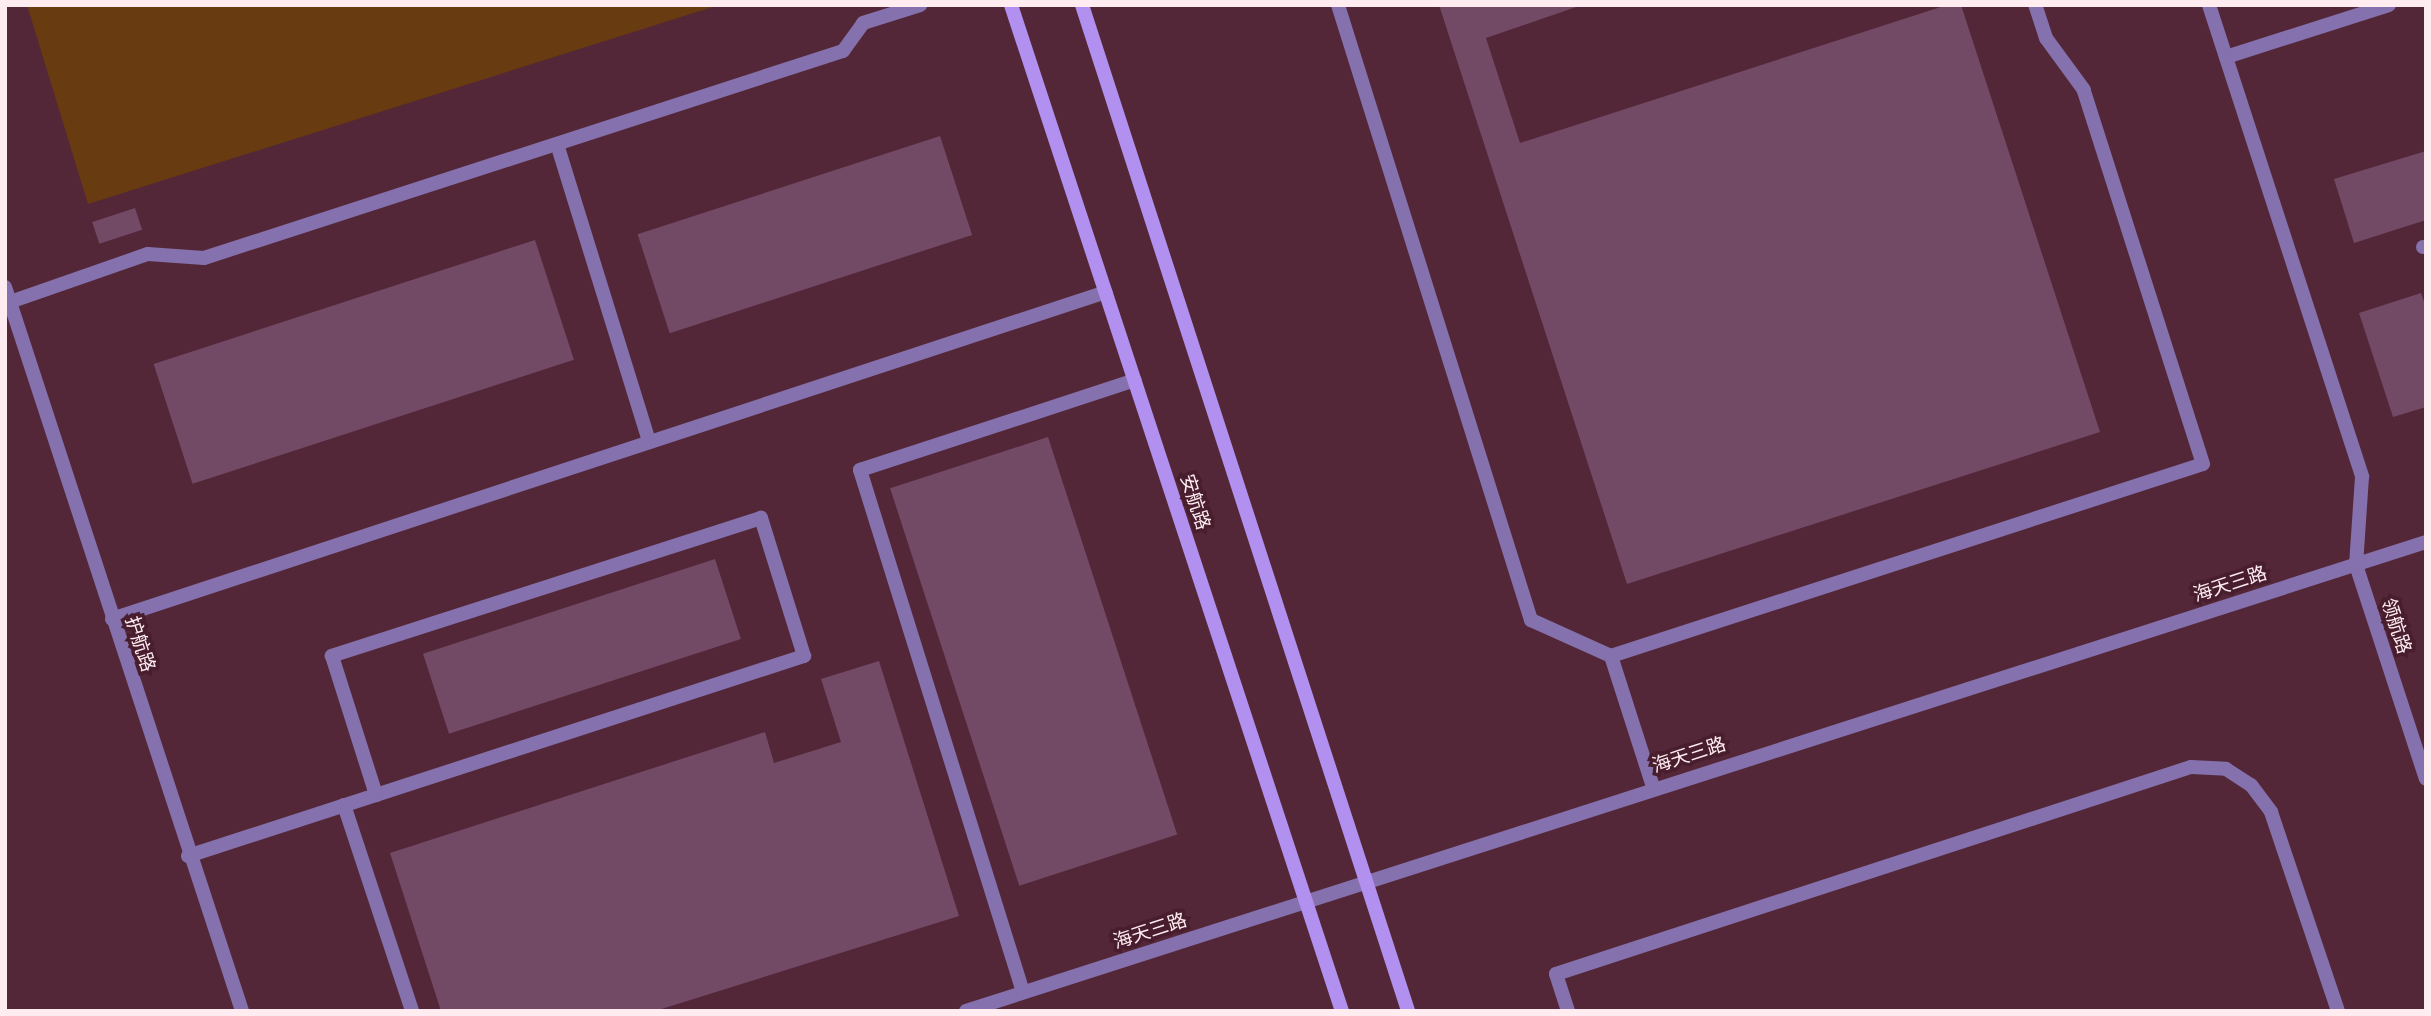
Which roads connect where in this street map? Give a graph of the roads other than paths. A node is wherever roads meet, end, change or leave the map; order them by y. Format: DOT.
graph roads {
  1 [pos="920,5"];
  2 [pos="1011,5"];
  3 [pos="1082,5"];
  4 [pos="1338,5"];
  5 [pos="2035,5"];
  6 [pos="2209,5"];
  7 [pos="2389,5"];
  8 [pos="2226,57"];
  9 [pos="557,144"];
  10 [pos="5,287"];
  11 [pos="1105,292"];
  12 [pos="10,302"];
  13 [pos="1135,380"];
  14 [pos="649,442"];
  15 [pos="2426,542"];
  16 [pos="2356,565"];
  17 [pos="112,620"];
  18 [pos="1611,656"];
  19 [pos="2426,779"];
  20 [pos="1653,787"];
  21 [pos="376,795"];
  22 [pos="344,806"];
  23 [pos="188,856"];
  24 [pos="1365,881"];
  25 [pos="1307,901"];
  26 [pos="1023,992"];
  27 [pos="242,1011"];
  28 [pos="412,1011"];
  29 [pos="966,1011"];
  30 [pos="1342,1011"];
  31 [pos="1408,1011"];
  32 [pos="1568,1011"];
  33 [pos="2338,1011"];
  1 -- 9 [label="street"];
  2 -- 11 [label="street, 安航路"];
  3 -- 24 [label="street"];
  4 -- 18 [label="street"];
  5 -- 18 [label="street"];
  6 -- 8 [label="street"];
  7 -- 8 [label="street"];
  8 -- 16 [label="street"];
  9 -- 12 [label="street"];
  9 -- 14 [label="street"];
  10 -- 12 [label="street, 护航路"];
  11 -- 13 [label="street, 安航路"];
  11 -- 14 [label="street"];
  12 -- 17 [label="street, 护航路"];
  13 -- 25 [label="street, 安航路"];
  13 -- 26 [label="street"];
  14 -- 17 [label="street"];
  15 -- 16 [label="street, 海天三路"];
  16 -- 19 [label="street, 领航路"];
  16 -- 20 [label="street, 海天三路"];
  17 -- 23 [label="street, 护航路"];
  18 -- 20 [label="street"];
  20 -- 24 [label="street, 海天三路"];
  21 -- 21 [label="street"];
  21 -- 22 [label="street"];
  22 -- 23 [label="street"];
  22 -- 28 [label="street"];
  23 -- 27 [label="street, 护航路"];
  24 -- 25 [label="street, 海天三路"];
  24 -- 31 [label="street"];
  25 -- 26 [label="street, 海天三路"];
  25 -- 30 [label="street, 安航路"];
  26 -- 29 [label="street, 海天三路"];
  32 -- 33 [label="street"];
}
